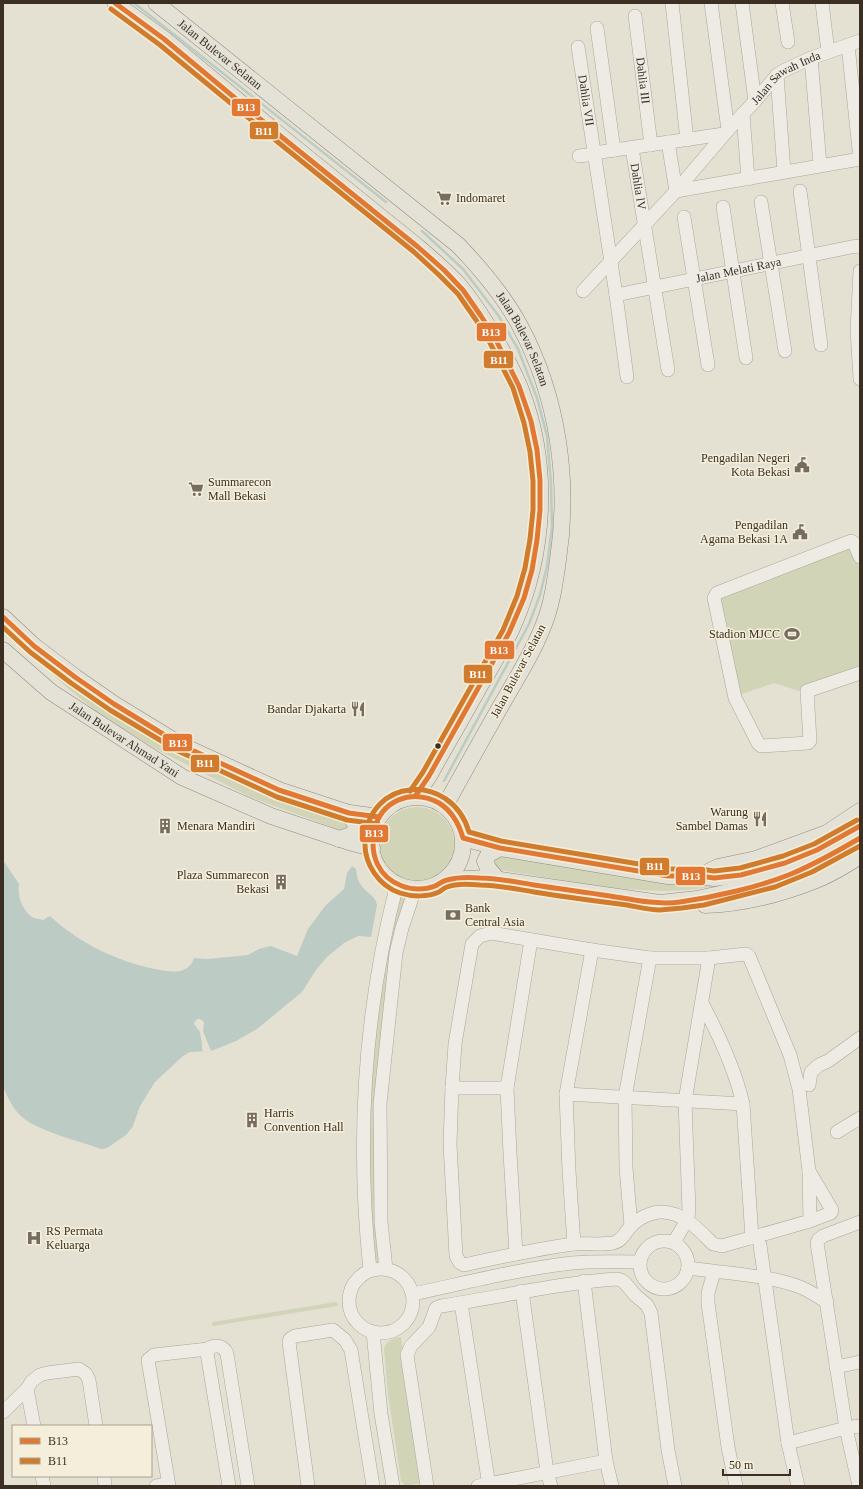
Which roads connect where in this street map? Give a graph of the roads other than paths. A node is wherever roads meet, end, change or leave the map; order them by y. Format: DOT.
graph roads {
  1 [pos="115,3"];
  2 [pos="156,3"];
  3 [pos="672,3"];
  4 [pos="711,3"];
  5 [pos="742,3"];
  6 [pos="782,3"];
  7 [pos="822,3"];
  8 [pos="635,16"];
  9 [pos="597,28"];
  10 [pos="788,42"];
  11 [pos="854,43"];
  12 [pos="578,47"];
  13 [pos="828,52"];
  14 [pos="811,58"];
  15 [pos="778,75"];
  16 [pos="756,101"];
  17 [pos="743,114"];
  18 [pos="726,132"];
  19 [pos="687,140"];
  20 [pos="668,142"];
  21 [pos="651,145"];
  22 [pos="632,148"];
  23 [pos="614,150"];
  24 [pos="594,153"];
  25 [pos="579,156"];
  26 [pos="860,159"];
  27 [pos="820,165"];
  28 [pos="784,172"];
  29 [pos="748,179"];
  30 [pos="676,191"];
  31 [pos="800,191"];
  32 [pos="761,202"];
  33 [pos="723,207"];
  34 [pos="684,217"];
  35 [pos="644,226"];
  36 [pos="860,246"];
  37 [pos="809,255"];
  38 [pos="611,261"];
  39 [pos="771,263"];
  40 [pos="733,271"];
  41 [pos="860,271"];
  42 [pos="694,279"];
  43 [pos="654,287"];
  44 [pos="583,291"];
  45 [pos="616,295"];
  46 [pos="822,345"];
  47 [pos="785,351"];
  48 [pos="746,358"];
  49 [pos="708,365"];
  50 [pos="668,370"];
  51 [pos="627,377"];
  52 [pos="860,379"];
  53 [pos="860,557"];
  54 [pos="3,617"];
  55 [pos="3,650"];
  56 [pos="860,673"];
  57 [pos="429,776"];
  58 [pos="454,789"];
  59 [pos="416,795"];
  60 [pos="445,806"];
  61 [pos="860,811"];
  62 [pos="349,814"];
  63 [pos="379,817"];
  64 [pos="860,826"];
  65 [pos="463,838"];
  66 [pos="860,838"];
  67 [pos="339,839"];
  68 [pos="372,848"];
  69 [pos="500,848"];
  70 [pos="860,856"];
  71 [pos="787,869"];
  72 [pos="700,876"];
  73 [pos="497,879"];
  74 [pos="446,880"];
  75 [pos="397,884"];
  76 [pos="415,889"];
  77 [pos="660,903"];
  78 [pos="531,940"];
  79 [pos="592,950"];
  80 [pos="650,958"];
  81 [pos="709,958"];
  82 [pos="702,1003"];
  83 [pos="860,1038"];
  84 [pos="809,1085"];
  85 [pos="452,1088"];
  86 [pos="508,1088"];
  87 [pos="566,1094"];
  88 [pos="625,1097"];
  89 [pos="685,1101"];
  90 [pos="743,1104"];
  91 [pos="860,1118"];
  92 [pos="837,1132"];
  93 [pos="809,1171"];
  94 [pos="687,1220"];
  95 [pos="810,1221"];
  96 [pos="860,1222"];
  97 [pos="631,1226"];
  98 [pos="756,1241"];
  99 [pos="674,1242"];
  100 [pos="574,1244"];
  101 [pos="516,1254"];
  102 [pos="640,1262"];
  103 [pos="688,1268"];
  104 [pos="386,1269"];
  105 [pos="370,1270"];
  106 [pos="714,1272"];
  107 [pos="764,1278"];
  108 [pos="584,1281"];
  109 [pos="522,1291"];
  110 [pos="413,1294"];
  111 [pos="827,1302"];
  112 [pos="461,1303"];
  113 [pos="373,1332"];
  114 [pos="208,1349"];
  115 [pos="860,1362"];
  116 [pos="836,1367"];
  117 [pos="27,1389"];
  118 [pos="3,1412"];
  119 [pos="34,1425"];
  120 [pos="96,1425"];
  121 [pos="860,1426"];
  122 [pos="846,1428"];
  123 [pos="788,1443"];
  124 [pos="606,1461"];
  125 [pos="547,1472"];
  126 [pos="164,1485"];
  127 [pos="485,1485"];
  128 [pos="229,1486"];
  129 [pos="248,1486"];
  130 [pos="308,1486"];
  131 [pos="373,1486"];
  132 [pos="393,1486"];
  133 [pos="427,1486"];
  134 [pos="550,1486"];
  135 [pos="612,1486"];
  136 [pos="676,1486"];
  137 [pos="736,1486"];
  138 [pos="798,1486"];
  139 [pos="859,1486"];
  1 -- 57 [label="main road, Jalan Bulevar Selatan"];
  2 -- 58 [label="main road, Jalan Bulevar Selatan"];
  3 -- 19 [label="street"];
  4 -- 18 [label="street"];
  5 -- 16 [label="street"];
  6 -- 10 [label="street"];
  7 -- 13 [label="street"];
  8 -- 21 [label="street, Dahlia III"];
  9 -- 23 [label="street"];
  11 -- 13 [label="street, Jalan Sawah Inda"];
  11 -- 26 [label="street"];
  12 -- 24 [label="street, Dahlia VII"];
  13 -- 14 [label="street, Jalan Sawah Inda"];
  14 -- 15 [label="street, Jalan Sawah Inda"];
  14 -- 27 [label="street"];
  15 -- 16 [label="street, Jalan Sawah Inda"];
  15 -- 28 [label="street"];
  16 -- 17 [label="street, Jalan Sawah Inda"];
  17 -- 18 [label="street, Jalan Sawah Inda"];
  17 -- 29 [label="street"];
  18 -- 19 [label="street"];
  18 -- 30 [label="street, Jalan Sawah Inda"];
  19 -- 20 [label="street"];
  20 -- 21 [label="street"];
  20 -- 30 [label="street"];
  21 -- 22 [label="street"];
  22 -- 23 [label="street"];
  22 -- 35 [label="street, Dahlia lV"];
  23 -- 24 [label="street"];
  24 -- 25 [label="street"];
  24 -- 38 [label="street, Dahlia VII"];
  26 -- 27 [label="street"];
  27 -- 28 [label="street"];
  28 -- 29 [label="street"];
  29 -- 30 [label="street"];
  30 -- 35 [label="street, Jalan Sawah Inda"];
  31 -- 37 [label="street"];
  32 -- 39 [label="street"];
  33 -- 40 [label="street"];
  34 -- 42 [label="street"];
  35 -- 38 [label="street, Jalan Sawah Inda"];
  35 -- 43 [label="street, Dahlia lV"];
  36 -- 37 [label="street, Jalan Melati Raya"];
  37 -- 39 [label="street, Jalan Melati Raya"];
  37 -- 46 [label="street"];
  38 -- 44 [label="street, Jalan Sawah Inda"];
  38 -- 45 [label="street, Dahlia VII"];
  39 -- 40 [label="street, Jalan Melati Raya"];
  39 -- 47 [label="street"];
  40 -- 42 [label="street, Jalan Melati Raya"];
  40 -- 48 [label="street"];
  41 -- 52 [label="street"];
  42 -- 43 [label="street, Jalan Melati Raya"];
  42 -- 49 [label="street"];
  43 -- 45 [label="street, Jalan Melati Raya"];
  43 -- 50 [label="street, Dahlia lV"];
  45 -- 51 [label="street, Dahlia VII"];
  53 -- 56 [label="street"];
  54 -- 62 [label="main road, Jalan Bulevar Ahmad Yani"];
  55 -- 67 [label="main road, Jalan Bulevar Ahmad Yani"];
  57 -- 58 [label="main road"];
  57 -- 59 [label="main road, Jalan Bulevar Selatan"];
  58 -- 60 [label="main road, Jalan Bulevar Selatan"];
  59 -- 60 [label="main road"];
  59 -- 63 [label="main road"];
  60 -- 65 [label="main road"];
  61 -- 72 [label="main road"];
  62 -- 63 [label="main road, Jalan Bulevar Ahmad Yani"];
  62 -- 67 [label="main road"];
  63 -- 68 [label="main road"];
  64 -- 71 [label="main road"];
  65 -- 69 [label="main road"];
  65 -- 74 [label="main road"];
  66 -- 71 [label="main road"];
  67 -- 68 [label="main road, Jalan Bulevar Ahmad Yani"];
  68 -- 75 [label="main road"];
  69 -- 72 [label="main road"];
  69 -- 73 [label="main road"];
  70 -- 77 [label="main road"];
  71 -- 72 [label="main road"];
  71 -- 77 [label="main road"];
  73 -- 74 [label="main road"];
  73 -- 77 [label="main road"];
  74 -- 76 [label="main road"];
  75 -- 76 [label="main road"];
  75 -- 105 [label="street"];
  76 -- 104 [label="street"];
  78 -- 79 [label="street"];
  78 -- 85 [label="street"];
  78 -- 86 [label="street"];
  79 -- 80 [label="street"];
  79 -- 87 [label="street"];
  80 -- 81 [label="street"];
  80 -- 88 [label="street"];
  81 -- 82 [label="street"];
  81 -- 93 [label="street"];
  82 -- 89 [label="street"];
  82 -- 90 [label="street"];
  83 -- 84 [label="street"];
  85 -- 86 [label="street"];
  85 -- 101 [label="street"];
  86 -- 101 [label="street"];
  87 -- 88 [label="street"];
  87 -- 100 [label="street"];
  88 -- 89 [label="street"];
  88 -- 97 [label="street"];
  89 -- 90 [label="street"];
  89 -- 94 [label="street"];
  90 -- 98 [label="street"];
  91 -- 92 [label="street"];
  93 -- 95 [label="street"];
  93 -- 95 [label="street"];
  94 -- 97 [label="street"];
  94 -- 98 [label="street"];
  94 -- 99 [label="street"];
  95 -- 98 [label="street"];
  96 -- 111 [label="street"];
  97 -- 100 [label="street"];
  98 -- 107 [label="street"];
  99 -- 102 [label="street"];
  99 -- 103 [label="street"];
  100 -- 101 [label="street"];
  102 -- 103 [label="street"];
  102 -- 110 [label="street"];
  103 -- 106 [label="street"];
  104 -- 105 [label="street"];
  104 -- 110 [label="street"];
  105 -- 113 [label="street"];
  106 -- 107 [label="street"];
  106 -- 137 [label="street"];
  107 -- 111 [label="street"];
  107 -- 123 [label="street"];
  108 -- 109 [label="street"];
  108 -- 124 [label="street"];
  108 -- 136 [label="street"];
  109 -- 112 [label="street"];
  109 -- 125 [label="street"];
  110 -- 113 [label="street"];
  111 -- 116 [label="street"];
  112 -- 127 [label="street"];
  112 -- 133 [label="street"];
  113 -- 132 [label="street"];
  114 -- 126 [label="street"];
  114 -- 128 [label="street"];
  114 -- 129 [label="street"];
  115 -- 116 [label="street"];
  116 -- 122 [label="street"];
  117 -- 118 [label="street"];
  117 -- 119 [label="street"];
  117 -- 120 [label="street"];
  121 -- 122 [label="street"];
  122 -- 123 [label="street"];
  122 -- 139 [label="street"];
  123 -- 138 [label="street"];
  124 -- 125 [label="street"];
  124 -- 135 [label="street"];
  125 -- 127 [label="street"];
  125 -- 134 [label="street"];
  130 -- 131 [label="street"];
}
